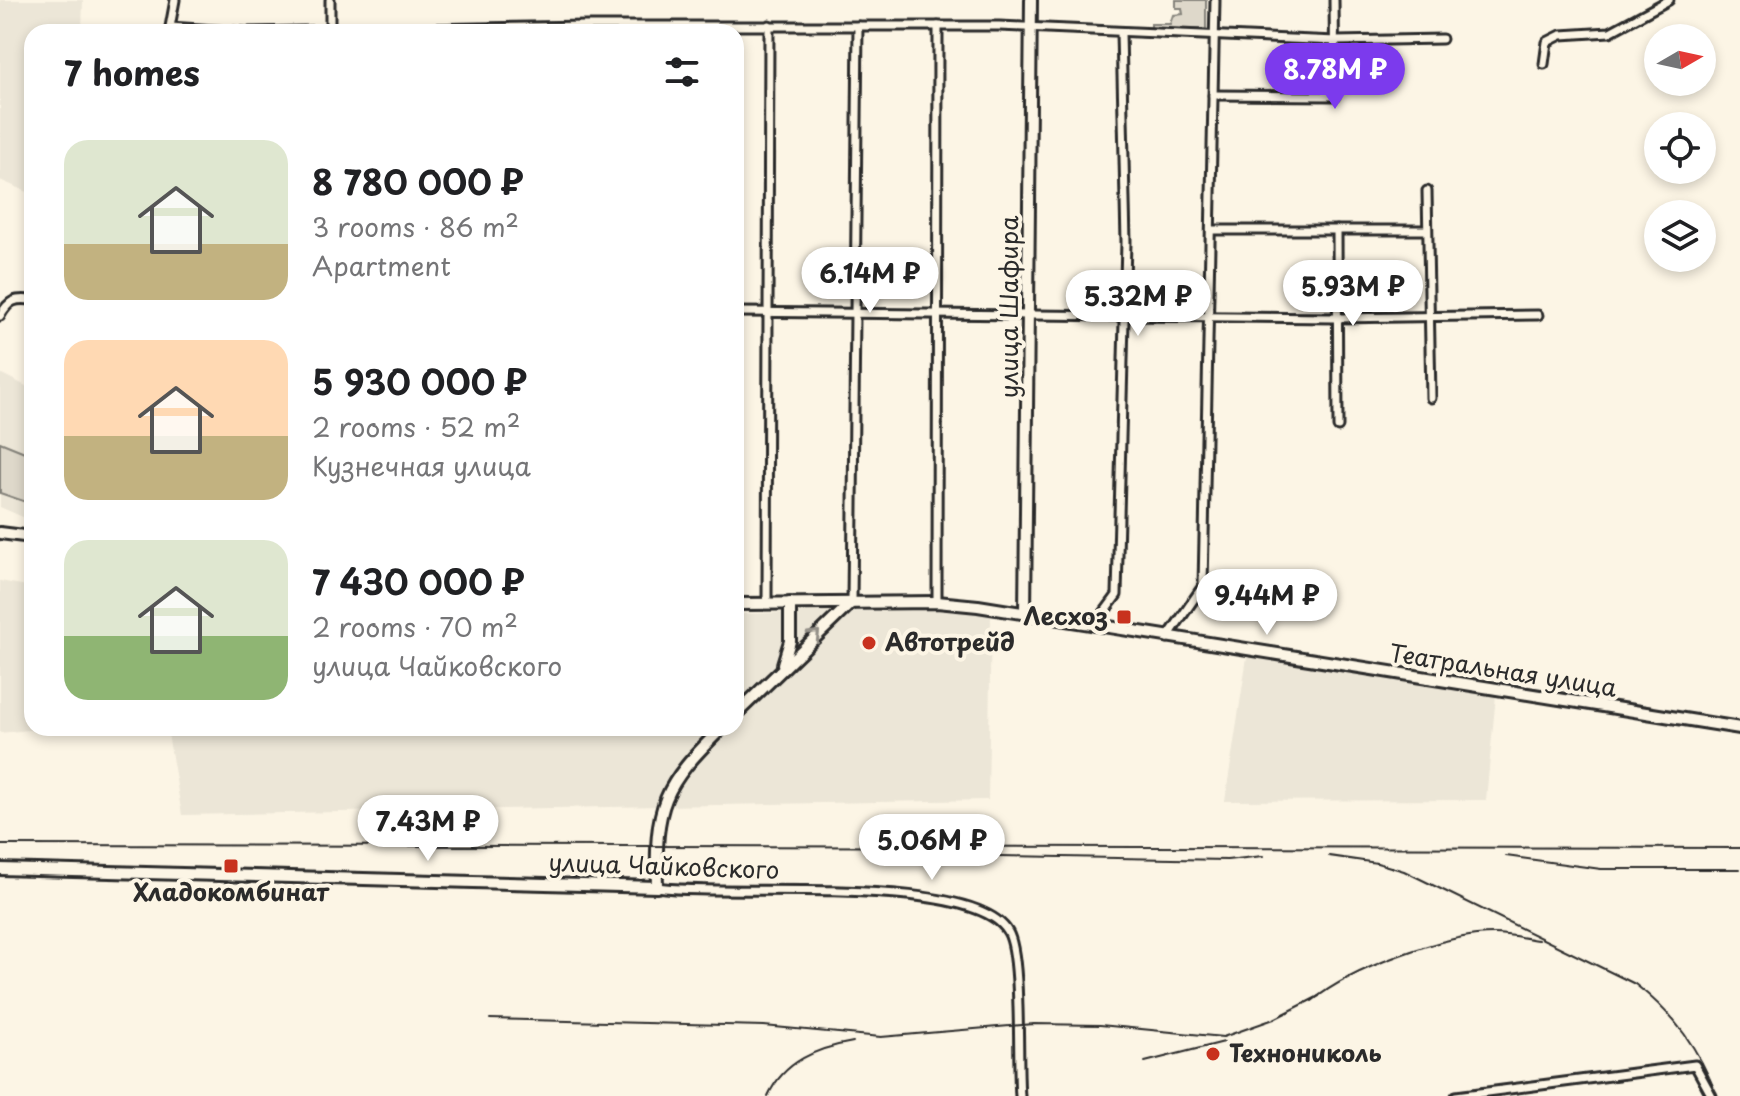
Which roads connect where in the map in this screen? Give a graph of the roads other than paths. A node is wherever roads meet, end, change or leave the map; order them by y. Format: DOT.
graph roads {
  1 [pos="172,0"];
  2 [pos="330,0"];
  3 [pos="1031,0"];
  4 [pos="1215,0"];
  5 [pos="1334,0"];
  6 [pos="1669,0"];
  7 [pos="170,24"];
  8 [pos="330,24"];
  9 [pos="769,25"];
  10 [pos="744,26"];
  11 [pos="858,26"];
  12 [pos="938,26"];
  13 [pos="1030,30"];
  14 [pos="1121,33"];
  15 [pos="1214,37"];
  16 [pos="1442,39"];
  17 [pos="1336,41"];
  18 [pos="1544,64"];
  19 [pos="1213,95"];
  20 [pos="1427,191"];
  21 [pos="1211,230"];
  22 [pos="1337,230"];
  23 [pos="1427,230"];
  24 [pos="24,299"];
  25 [pos="744,312"];
  26 [pos="768,312"];
  27 [pos="855,313"];
  28 [pos="939,313"];
  29 [pos="1123,314"];
  30 [pos="1030,315"];
  31 [pos="1538,315"];
  32 [pos="0,316"];
  33 [pos="1209,316"];
  34 [pos="1337,318"];
  35 [pos="1427,318"];
  36 [pos="1431,398"];
  37 [pos="1338,427"];
  38 [pos="0,533"];
  39 [pos="24,536"];
  40 [pos="852,602"];
  41 [pos="937,602"];
  42 [pos="767,603"];
  43 [pos="790,603"];
  44 [pos="744,604"];
  45 [pos="1025,614"];
  46 [pos="1094,626"];
  47 [pos="1167,638"];
  48 [pos="780,669"];
  49 [pos="744,706"];
  50 [pos="1740,728"];
  51 [pos="715,736"];
  52 [pos="0,869"];
  53 [pos="657,887"];
  54 [pos="1507,1092"];
  55 [pos="1020,1096"];
  56 [pos="1456,1096"];
  57 [pos="1712,1096"];
  1 -- 7 [label="street"];
  2 -- 8 [label="street"];
  3 -- 13 [label="street, улица Шафира"];
  4 -- 15 [label="street"];
  5 -- 17 [label="street"];
  6 -- 18 [label="street"];
  9 -- 10 [label="street"];
  9 -- 11 [label="street"];
  9 -- 26 [label="street"];
  11 -- 12 [label="street"];
  11 -- 27 [label="street"];
  12 -- 13 [label="street"];
  12 -- 28 [label="street"];
  13 -- 14 [label="street"];
  13 -- 30 [label="street, улица Шафира"];
  14 -- 15 [label="street"];
  14 -- 29 [label="street"];
  15 -- 17 [label="street"];
  15 -- 19 [label="street"];
  16 -- 17 [label="street"];
  17 -- 19 [label="street"];
  19 -- 21 [label="street"];
  20 -- 23 [label="street"];
  21 -- 22 [label="street"];
  21 -- 33 [label="street"];
  22 -- 23 [label="street"];
  22 -- 34 [label="street"];
  23 -- 35 [label="street"];
  24 -- 32 [label="street"];
  25 -- 26 [label="street"];
  26 -- 27 [label="street"];
  26 -- 42 [label="street"];
  27 -- 28 [label="street"];
  27 -- 40 [label="street"];
  28 -- 30 [label="street"];
  28 -- 41 [label="street"];
  29 -- 30 [label="street"];
  29 -- 33 [label="street"];
  29 -- 46 [label="street"];
  30 -- 45 [label="street, улица Шафира"];
  31 -- 35 [label="street"];
  33 -- 34 [label="street"];
  33 -- 47 [label="street"];
  34 -- 35 [label="street"];
  34 -- 37 [label="street"];
  35 -- 36 [label="street"];
  38 -- 39 [label="street"];
  40 -- 41 [label="street, Театральная улица"];
  40 -- 43 [label="street, Театральная улица"];
  48 -- 40 [label="street, one-way"];
  41 -- 45 [label="street, Театральная улица"];
  42 -- 43 [label="street, Театральная улица"];
  42 -- 44 [label="street, Театральная улица"];
  43 -- 48 [label="street"];
  45 -- 46 [label="street, Театральная улица"];
  46 -- 47 [label="street, Театральная улица"];
  47 -- 50 [label="street, Театральная улица"];
  48 -- 49 [label="street"];
  51 -- 53 [label="street"];
  52 -- 53 [label="street, улица Чайковского"];
  53 -- 55 [label="street, улица Чайковского"];
  54 -- 56 [label="street"];
  54 -- 57 [label="street"];
}
